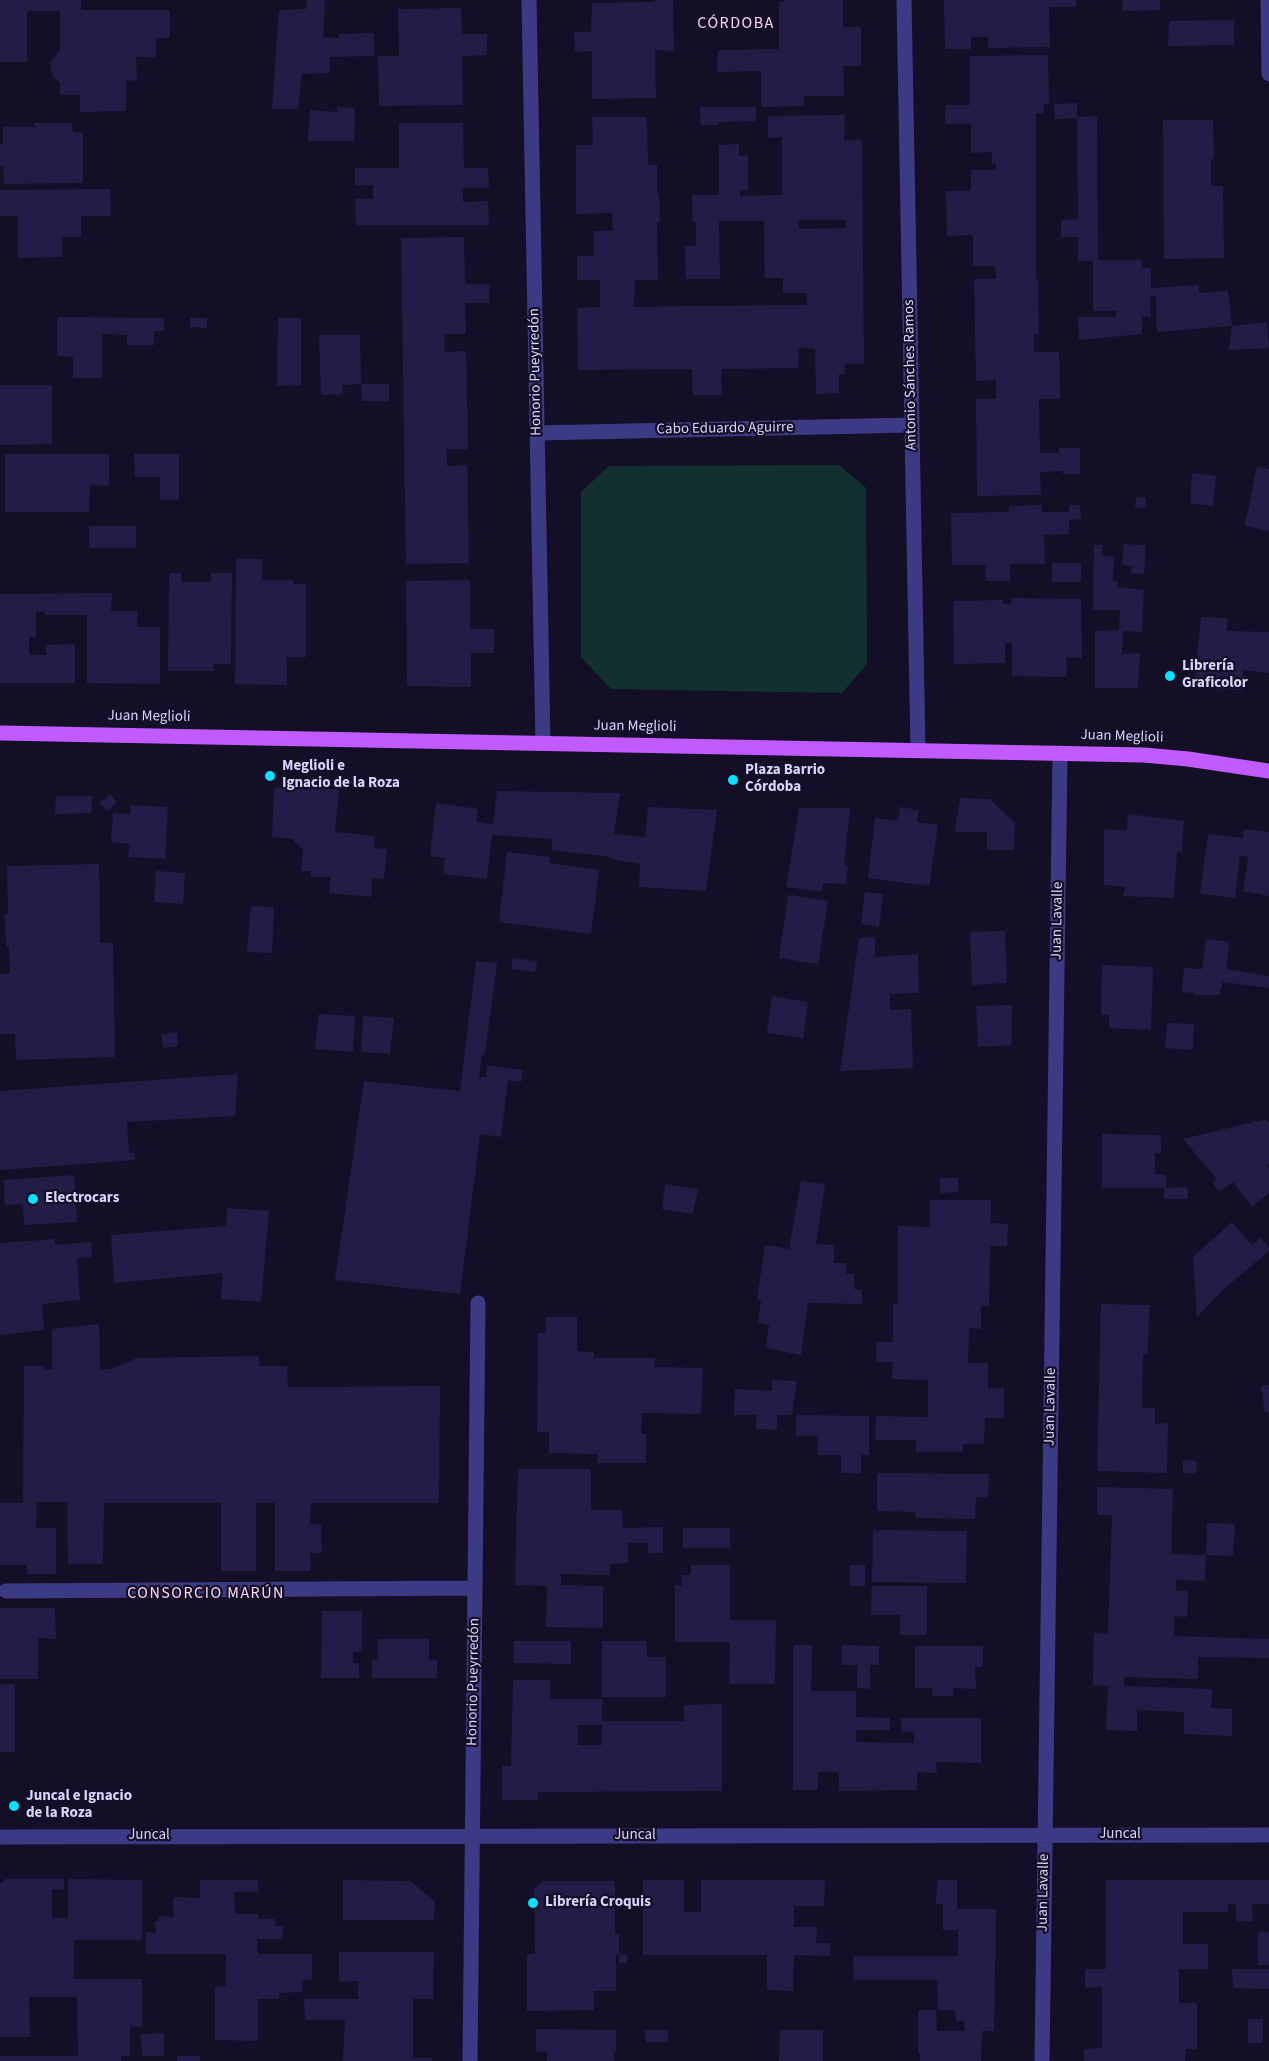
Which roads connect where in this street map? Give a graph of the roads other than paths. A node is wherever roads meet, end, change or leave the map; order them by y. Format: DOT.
graph roads {
  1 [pos="530,0"];
  2 [pos="904,0"];
  3 [pos="1268,0"];
  4 [pos="1269,74"];
  5 [pos="912,425"];
  6 [pos="537,433"];
  7 [pos="0,733"];
  8 [pos="543,743"];
  9 [pos="918,750"];
  10 [pos="1060,753"];
  11 [pos="1269,771"];
  12 [pos="478,1303"];
  13 [pos="475,1588"];
  14 [pos="6,1591"];
  15 [pos="1269,1834"];
  16 [pos="1045,1835"];
  17 [pos="472,1836"];
  18 [pos="0,1837"];
  19 [pos="470,2061"];
  20 [pos="1042,2061"];
  1 -- 6 [label="street, Honorio Pueyrredón"];
  2 -- 5 [label="street, Antonio Sánches Ramos"];
  3 -- 4 [label="street"];
  5 -- 6 [label="street, Cabo Eduardo Aguirre"];
  5 -- 9 [label="street, Antonio Sánches Ramos"];
  6 -- 8 [label="street, Honorio Pueyrredón"];
  7 -- 8 [label="main road, Juan Meglioli"];
  8 -- 9 [label="main road, Juan Meglioli"];
  9 -- 10 [label="main road, Juan Meglioli"];
  10 -- 11 [label="main road, Juan Meglioli"];
  10 -- 16 [label="street, Juan Lavalle"];
  12 -- 13 [label="street, Honorio Pueyrredón"];
  13 -- 14 [label="street"];
  13 -- 17 [label="street, Honorio Pueyrredón"];
  15 -- 16 [label="street, Juncal"];
  16 -- 17 [label="street, Juncal"];
  16 -- 20 [label="street, Juan Lavalle"];
  17 -- 18 [label="street, Juncal"];
  17 -- 19 [label="street, Honorio Pueyrredón"];
}
